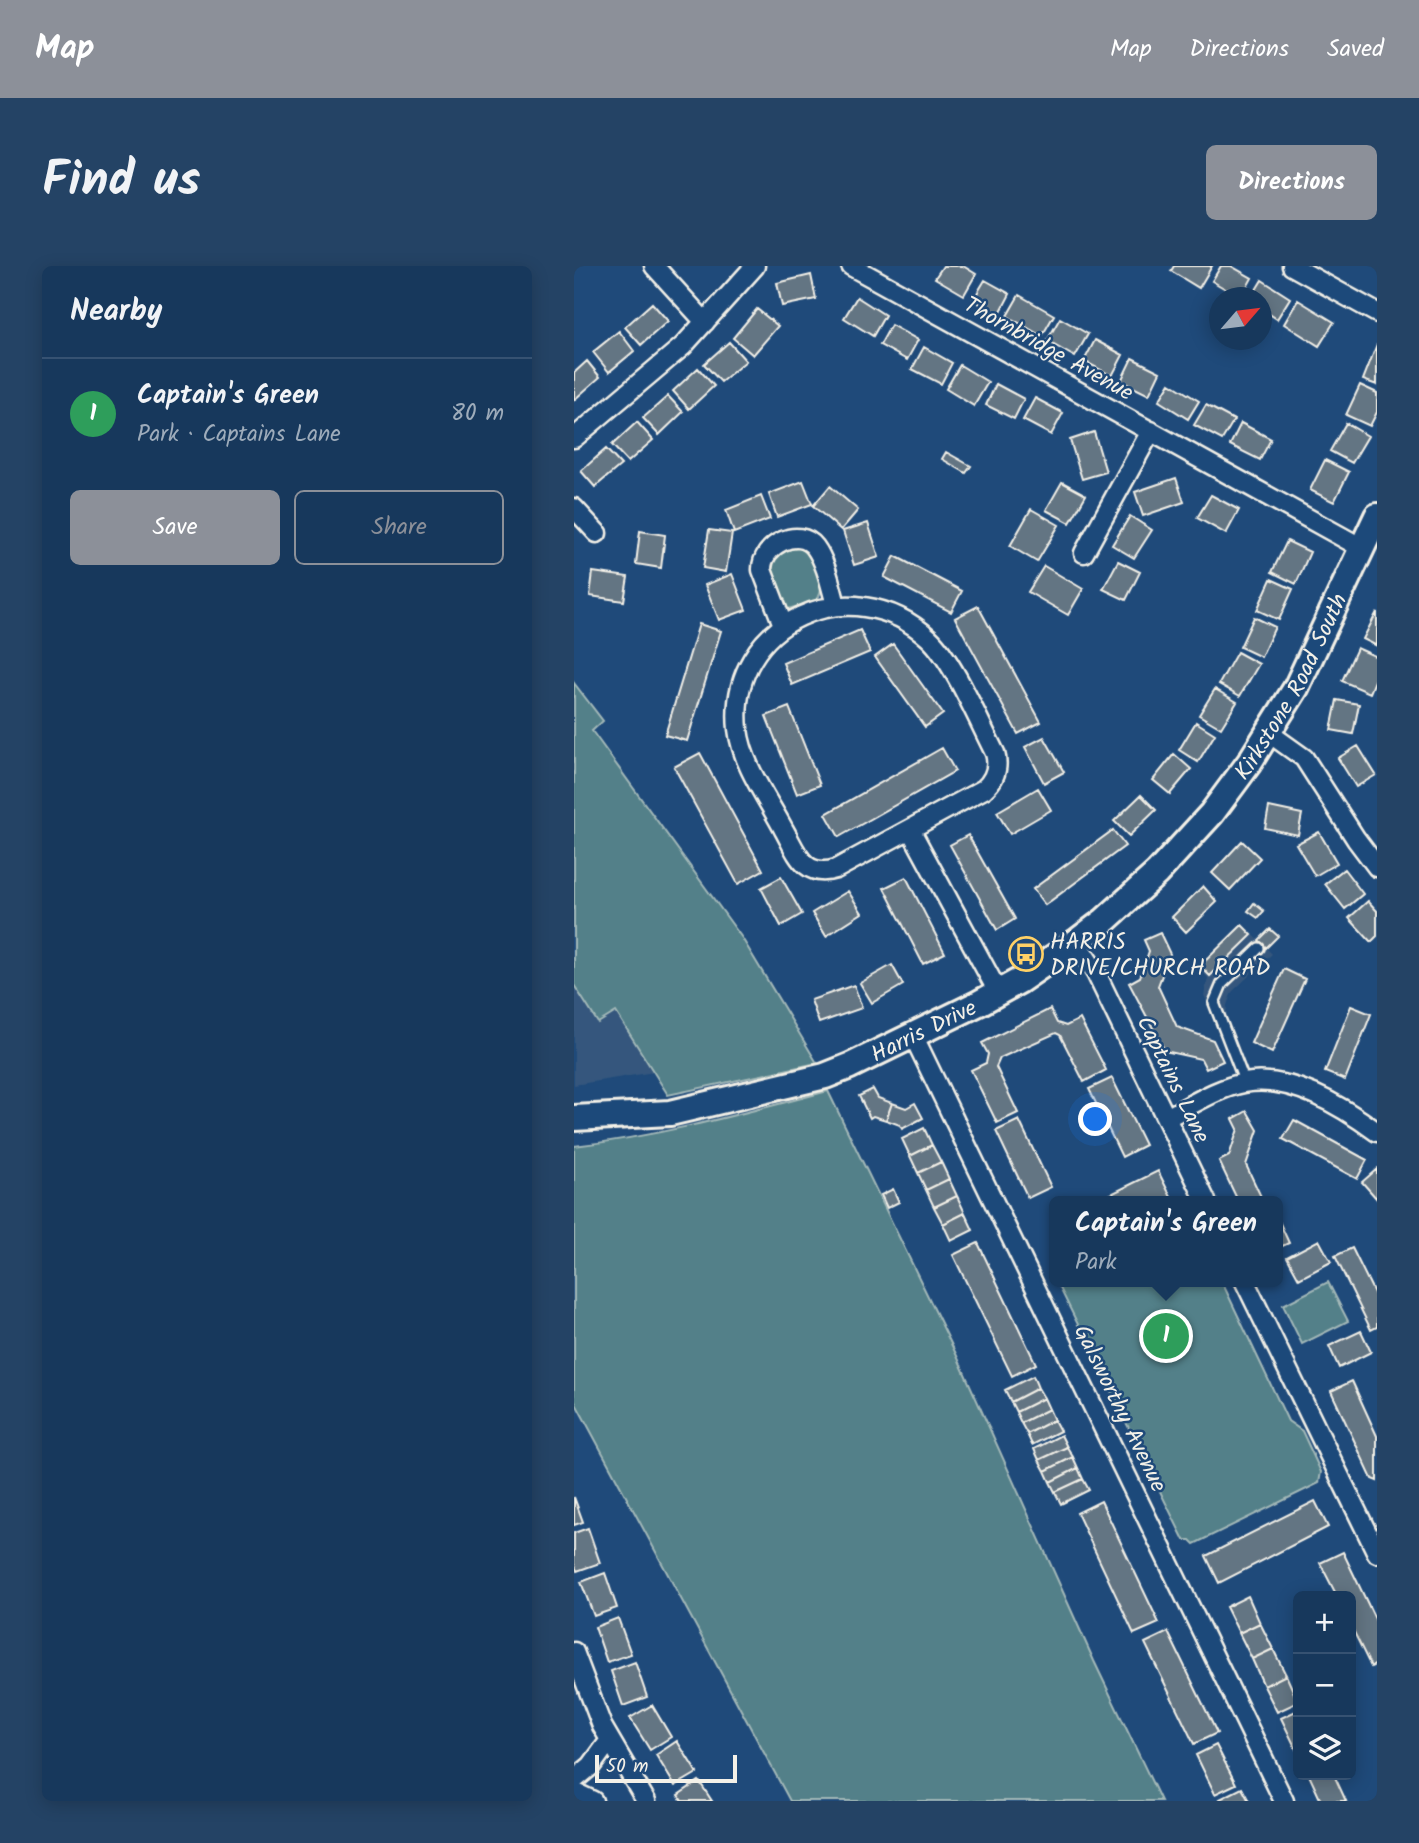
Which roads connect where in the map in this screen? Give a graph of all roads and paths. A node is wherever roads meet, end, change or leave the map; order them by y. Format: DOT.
graph roads {
  1 [pos="654,266"];
  2 [pos="755,266"];
  3 [pos="851,266"];
  4 [pos="1292,266"];
  5 [pos="1377,313"];
  6 [pos="705,322"];
  7 [pos="1151,431"];
  8 [pos="574,438"];
  9 [pos="574,508"];
  10 [pos="1377,516"];
  11 [pos="597,533"];
  12 [pos="1362,548"];
  13 [pos="1084,553"];
  14 [pos="836,605"];
  15 [pos="783,625"];
  16 [pos="1269,733"];
  17 [pos="1212,813"];
  18 [pos="910,829"];
  19 [pos="1377,867"];
  20 [pos="1076,942"];
  21 [pos="1259,948"];
  22 [pos="998,992"];
  23 [pos="913,1035"];
  24 [pos="1245,1083"];
  25 [pos="574,1118"];
  26 [pos="1166,1118"];
  27 [pos="1377,1132"];
  28 [pos="1204,1196"];
  29 [pos="1247,1287"];
  30 [pos="1376,1547"];
  31 [pos="574,1652"];
  32 [pos="610,1740"];
  33 [pos="574,1780"];
  34 [pos="574,1792"];
  35 [pos="593,1801"];
  36 [pos="646,1801"];
  37 [pos="1284,1801"];
  1 -- 6 [label="street"];
  2 -- 6 [label="street"];
  3 -- 7 [label="street, Thornbridge Avenue"];
  4 -- 5 [label="street"];
  6 -- 8 [label="street"];
  7 -- 12 [label="street, Thornbridge Avenue"];
  7 -- 13 [label="street"];
  9 -- 11 [label="street"];
  10 -- 12 [label="street, Kirkstone Road South"];
  12 -- 16 [label="street, Kirkstone Road South"];
  14 -- 15 [label="street"];
  14 -- 15 [label="street"];
  14 -- 18 [label="street"];
  15 -- 18 [label="street"];
  16 -- 17 [label="street, Kirkstone Road South"];
  16 -- 19 [label="street"];
  17 -- 20 [label="street, Harris Drive"];
  18 -- 22 [label="street"];
  20 -- 22 [label="street, Harris Drive"];
  20 -- 26 [label="street, Captains Lane"];
  21 -- 24 [label="lane"];
  22 -- 23 [label="street, Harris Drive"];
  23 -- 25 [label="street, Harris Drive"];
  23 -- 37 [label="street, Galsworthy Avenue"];
  24 -- 26 [label="street"];
  24 -- 27 [label="street"];
  26 -- 28 [label="street, Captains Lane"];
  29 -- 30 [label="street"];
  31 -- 32 [label="street"];
  32 -- 33 [label="street"];
  32 -- 36 [label="street"];
  34 -- 35 [label="street"];
}
